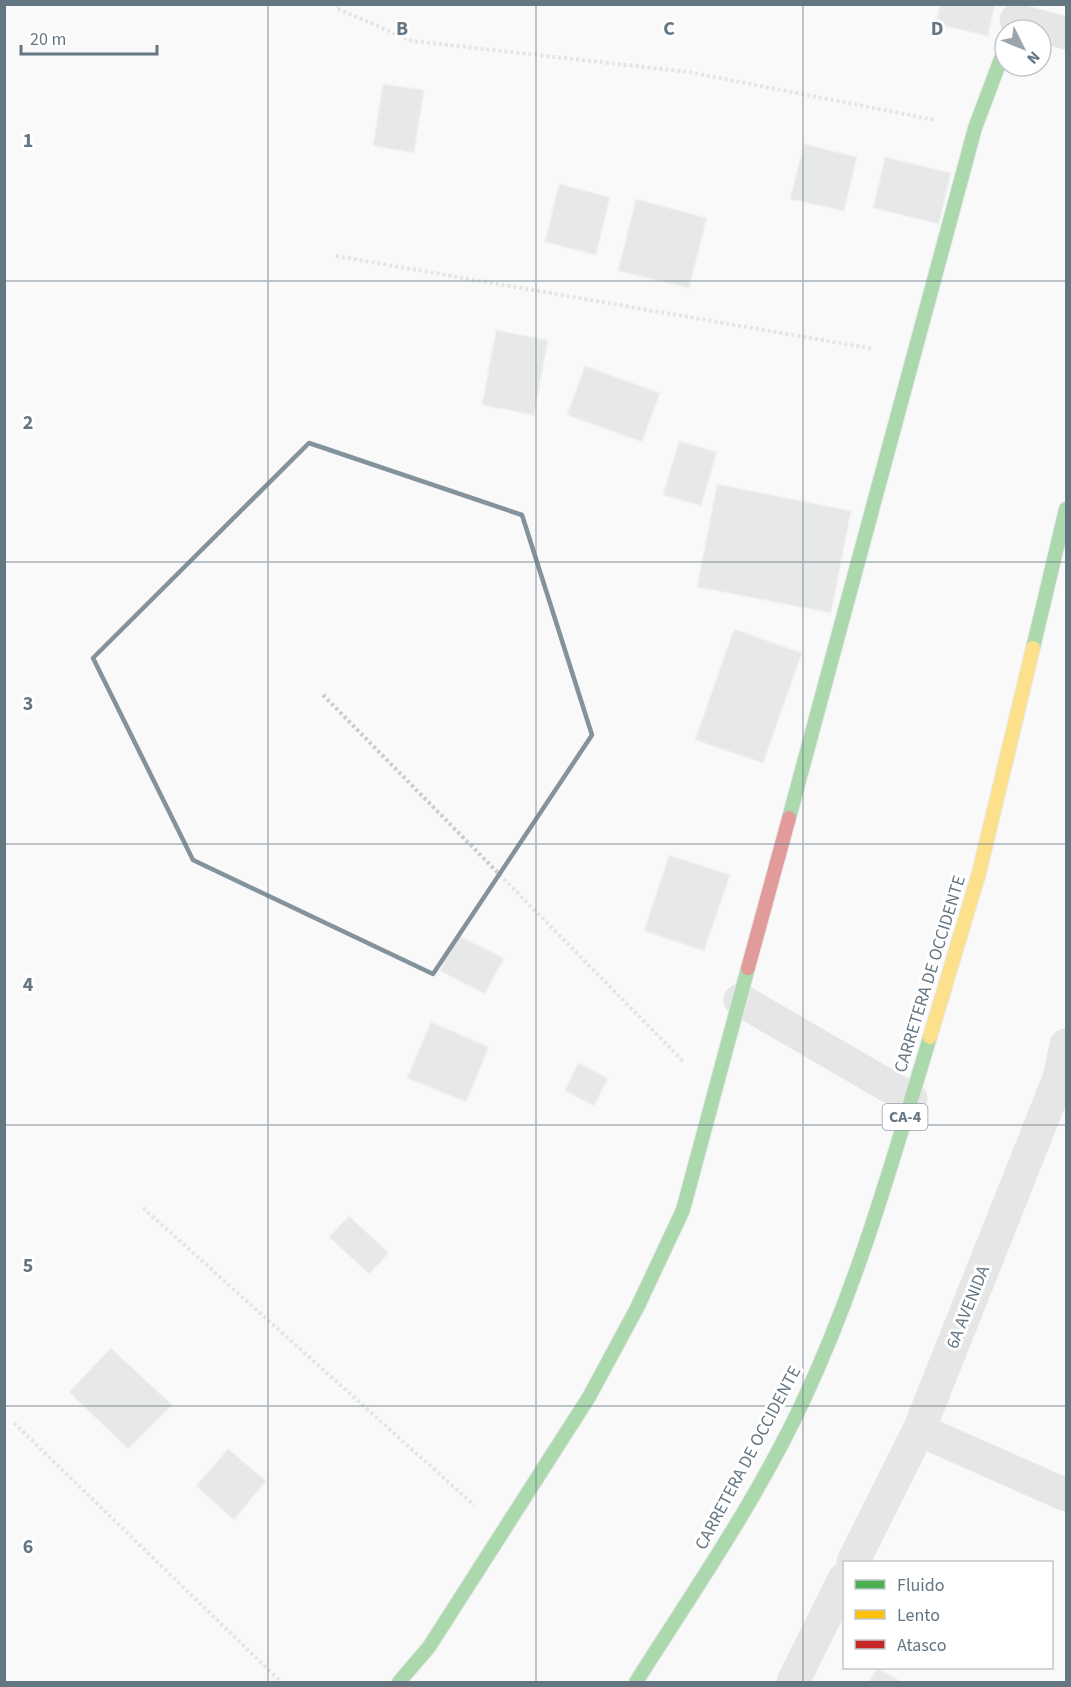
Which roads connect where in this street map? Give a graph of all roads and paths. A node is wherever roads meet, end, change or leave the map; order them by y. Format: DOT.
graph roads {
  1 [pos="337,4"];
  2 [pos="994,78"];
  3 [pos="975,128"];
  4 [pos="336,256"];
  5 [pos="913,356"];
  6 [pos="1064,531"];
  7 [pos="323,695"];
  8 [pos="740,1000"];
  9 [pos="1066,1045"];
  10 [pos="1063,1080"];
  11 [pos="715,1093"];
  12 [pos="910,1099"];
  13 [pos="143,1208"];
  14 [pos="14,1423"];
  15 [pos="919,1430"];
  16 [pos="1066,1495"];
  17 [pos="503,1532"];
  18 [pos="854,1561"];
  19 [pos="843,1581"];
  20 [pos="281,1683"];
  21 [pos="399,1683"];
  22 [pos="636,1683"];
  23 [pos="793,1683"];
  1 -- 3 [label="path"];
  2 -- 3 [label="street"];
  3 -- 5 [label="street"];
  4 -- 5 [label="path"];
  5 -- 8 [label="street"];
  6 -- 12 [label="street, CARRETERA DE OCCIDENTE / CA-4"];
  7 -- 11 [label="path"];
  8 -- 11 [label="street"];
  8 -- 12 [label="street"];
  9 -- 10 [label="street, 6A AVENIDA"];
  10 -- 15 [label="street, 6A AVENIDA"];
  11 -- 17 [label="street"];
  12 -- 22 [label="street, CARRETERA DE OCCIDENTE / CA-4"];
  13 -- 17 [label="path"];
  14 -- 20 [label="path"];
  15 -- 16 [label="street"];
  15 -- 18 [label="street, 6A AVENIDA"];
  17 -- 21 [label="street"];
  19 -- 23 [label="street"];
}
